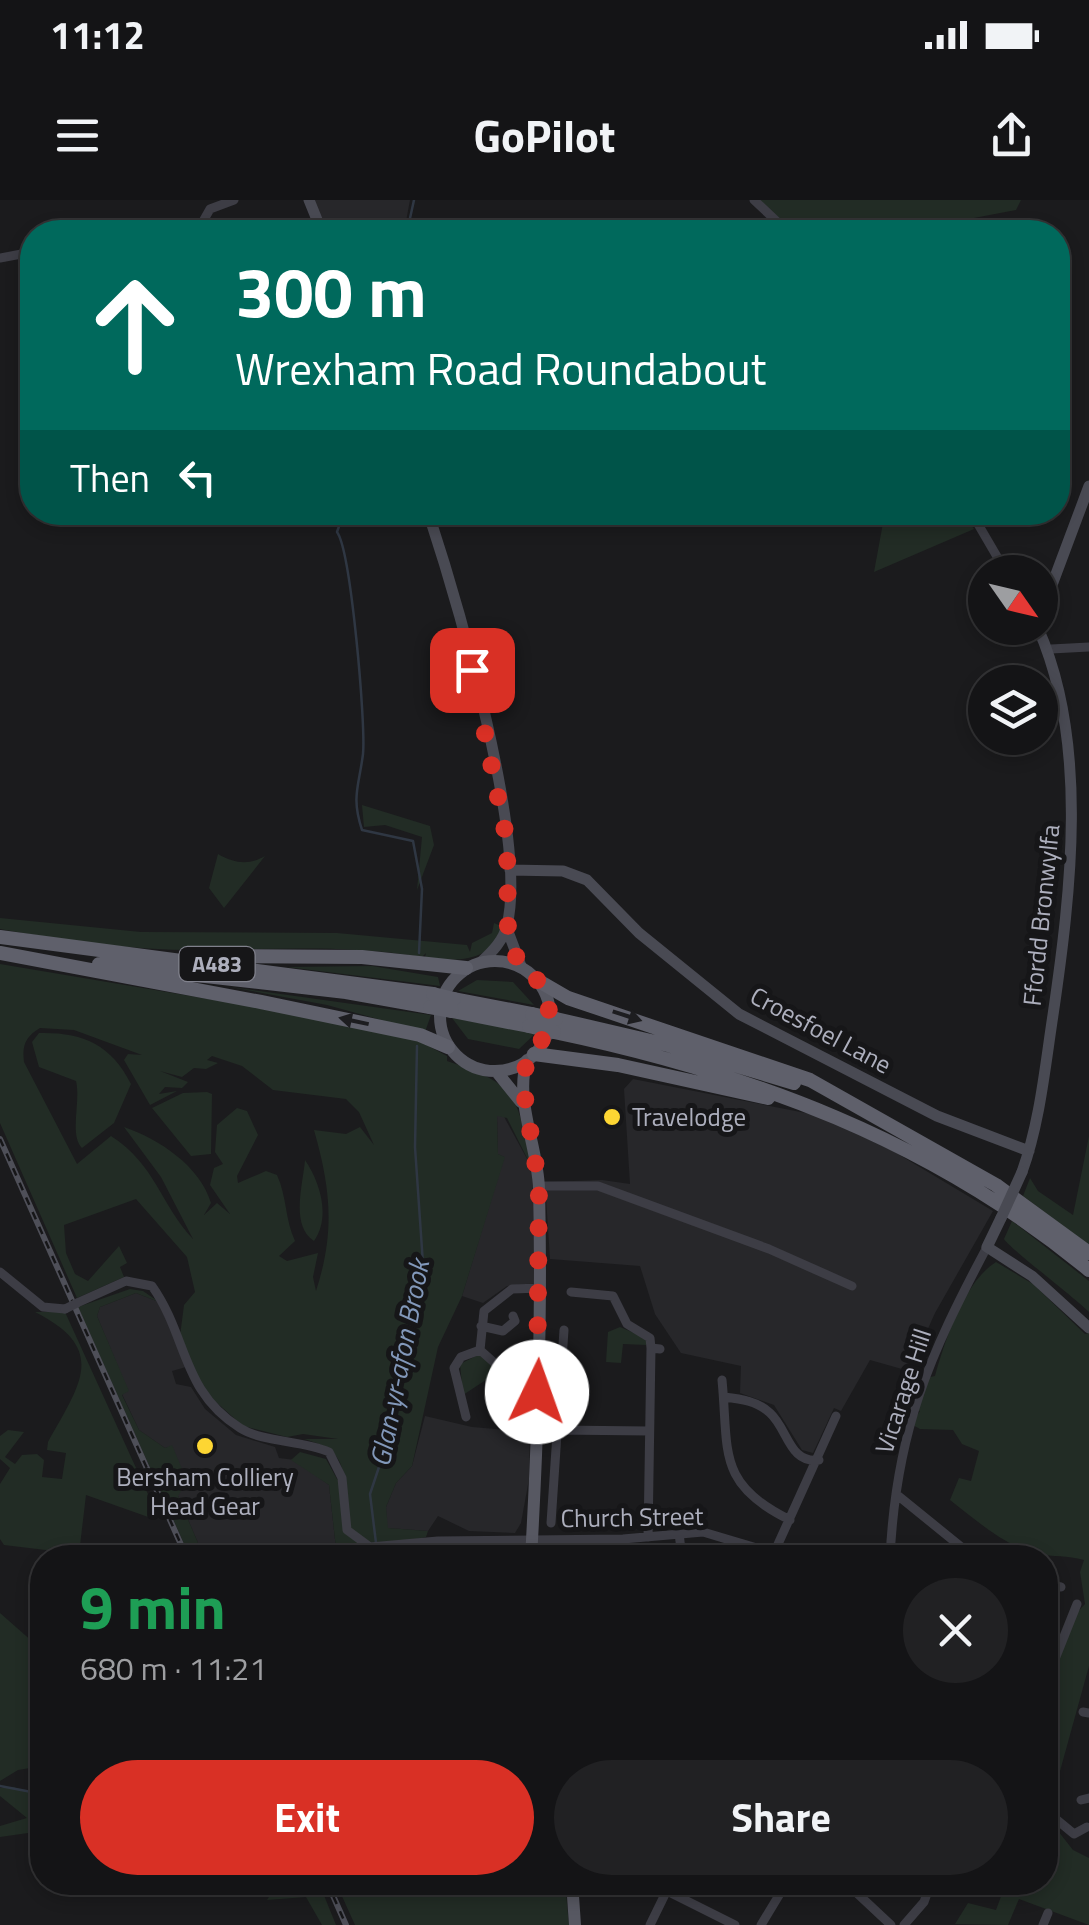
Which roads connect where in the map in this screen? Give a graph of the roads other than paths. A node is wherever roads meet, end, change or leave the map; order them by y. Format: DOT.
graph roads {
  1 [pos="234,200"];
  2 [pos="754,200"];
  3 [pos="204,220"];
  4 [pos="775,220"];
  5 [pos="1089,486"];
  6 [pos="432,525"];
  7 [pos="979,525"];
  8 [pos="996,555"];
  9 [pos="1058,569"];
  10 [pos="1048,645"];
  11 [pos="1089,647"];
  12 [pos="1050,649"];
  13 [pos="510,870"];
  14 [pos="506,929"];
  15 [pos="0,937"];
  16 [pos="0,952"];
  17 [pos="104,952"];
  18 [pos="481,962"];
  19 [pos="520,966"];
  20 [pos="466,968"];
  21 [pos="537,980"];
  22 [pos="431,1001"];
  23 [pos="555,1025"];
  24 [pos="448,1046"];
  25 [pos="531,1057"];
  26 [pos="496,1071"];
  27 [pos="855,1107"];
  28 [pos="832,1113"];
  29 [pos="528,1117"];
  30 [pos="1030,1151"];
  31 [pos="539,1186"];
  32 [pos="987,1246"];
  33 [pos="1089,1252"];
  34 [pos="1089,1270"];
  35 [pos="0,1272"];
  36 [pos="852,1286"];
  37 [pos="540,1288"];
  38 [pos="576,1297"];
  39 [pos="513,1316"];
  40 [pos="481,1326"];
  41 [pos="1089,1328"];
  42 [pos="564,1330"];
  43 [pos="480,1350"];
  44 [pos="722,1380"];
  45 [pos="724,1397"];
  46 [pos="462,1406"];
  47 [pos="450,1410"];
  48 [pos="836,1416"];
  49 [pos="466,1417"];
  50 [pos="504,1420"];
  51 [pos="557,1430"];
  52 [pos="650,1431"];
  53 [pos="819,1460"];
  54 [pos="896,1494"];
  55 [pos="790,1520"];
  56 [pos="551,1523"];
  57 [pos="678,1533"];
  58 [pos="648,1537"];
  59 [pos="532,1538"];
  60 [pos="623,1539"];
  61 [pos="372,1545"];
  62 [pos="396,1545"];
  63 [pos="532,1545"];
  64 [pos="623,1545"];
  65 [pos="680,1545"];
  66 [pos="747,1545"];
  67 [pos="778,1545"];
  68 [pos="891,1545"];
  69 [pos="959,1545"];
  70 [pos="1058,1586"];
  71 [pos="1061,1587"];
  72 [pos="1077,1604"];
  73 [pos="1058,1645"];
  74 [pos="1058,1821"];
  75 [pos="1087,1827"];
  76 [pos="573,1895"];
  77 [pos="665,1895"];
  78 [pos="684,1895"];
  79 [pos="779,1895"];
  80 [pos="859,1895"];
  81 [pos="926,1895"];
  82 [pos="1048,1912"];
  83 [pos="576,1925"];
  84 [pos="650,1925"];
  85 [pos="735,1925"];
  86 [pos="761,1925"];
  87 [pos="891,1925"];
  88 [pos="904,1925"];
  89 [pos="1043,1925"];
  1 -- 3 [label="street"];
  2 -- 4 [label="street"];
  5 -- 9 [label="main road"];
  6 -- 13 [label="main road"];
  7 -- 8 [label="street"];
  10 -- 12 [label="main road, Ffordd Bronwylfa"];
  11 -- 12 [label="street"];
  12 -- 30 [label="main road, Ffordd Bronwylfa"];
  13 -- 14 [label="main road"];
  13 -- 30 [label="main road, Croesfoel Lane"];
  14 -- 18 [label="main road"];
  14 -- 19 [label="main road"];
  15 -- 17 [label="highway, A483"];
  16 -- 22 [label="highway, A483"];
  24 -- 16 [label="highway, one-way"];
  17 -- 20 [label="highway"];
  17 -- 22 [label="highway, A483"];
  18 -- 19 [label="main road"];
  18 -- 20 [label="main road"];
  19 -- 21 [label="main road"];
  20 -- 24 [label="main road"];
  21 -- 25 [label="main road"];
  21 -- 27 [label="highway, one-way"];
  22 -- 23 [label="highway, A483, bridge"];
  23 -- 27 [label="highway, A483"];
  23 -- 28 [label="highway, A483"];
  24 -- 26 [label="main road"];
  25 -- 26 [label="main road"];
  25 -- 28 [label="highway"];
  25 -- 29 [label="main road"];
  26 -- 29 [label="main road"];
  27 -- 33 [label="highway, A483"];
  28 -- 34 [label="highway, A483"];
  29 -- 31 [label="main road"];
  30 -- 32 [label="main road, Ffordd Bronwylfa, bridge"];
  31 -- 36 [label="street"];
  31 -- 37 [label="main road"];
  32 -- 41 [label="main road"];
  32 -- 54 [label="street, Vicarage Hill"];
  35 -- 61 [label="street, Church Street, bridge"];
  37 -- 40 [label="street"];
  37 -- 59 [label="main road"];
  38 -- 52 [label="street"];
  39 -- 40 [label="street"];
  40 -- 43 [label="street"];
  42 -- 51 [label="street"];
  43 -- 46 [label="street"];
  43 -- 50 [label="street"];
  44 -- 45 [label="street"];
  45 -- 53 [label="street"];
  45 -- 55 [label="street"];
  46 -- 47 [label="street"];
  46 -- 49 [label="street"];
  48 -- 53 [label="street"];
  51 -- 52 [label="street"];
  51 -- 56 [label="street"];
  52 -- 58 [label="street"];
  53 -- 55 [label="street"];
  54 -- 68 [label="street, Vicarage Hill"];
  54 -- 69 [label="street"];
  55 -- 67 [label="street"];
  57 -- 58 [label="street, Church Street"];
  57 -- 65 [label="street"];
  57 -- 66 [label="street, Church Street"];
  58 -- 60 [label="street, Church Street"];
  59 -- 60 [label="street, Church Street"];
  59 -- 62 [label="street, Church Street, bridge"];
  59 -- 63 [label="main road"];
  60 -- 64 [label="street"];
  70 -- 71 [label="street"];
  72 -- 73 [label="street"];
  74 -- 75 [label="street"];
  76 -- 83 [label="main road"];
  77 -- 84 [label="street"];
  78 -- 85 [label="street"];
  79 -- 86 [label="street"];
  80 -- 87 [label="street"];
  81 -- 88 [label="street"];
  82 -- 89 [label="street"];
}
